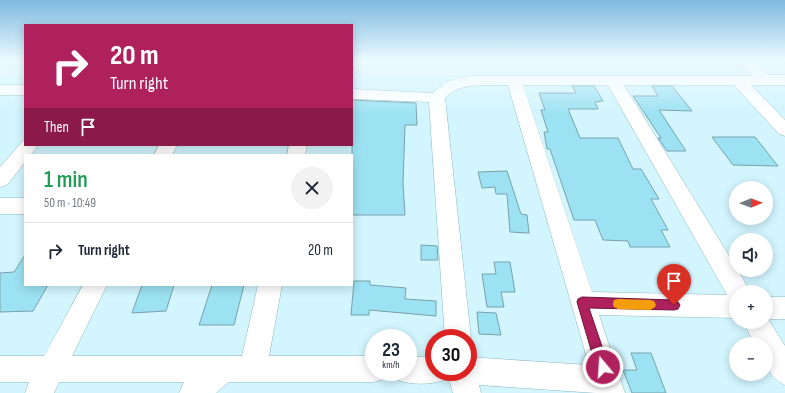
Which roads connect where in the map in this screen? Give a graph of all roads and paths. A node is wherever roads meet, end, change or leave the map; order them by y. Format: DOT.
graph roads {
  1 [pos="763,79"];
  2 [pos="613,80"];
  3 [pos="738,80"];
  4 [pos="785,80"];
  5 [pos="514,81"];
  6 [pos="0,90"];
  7 [pos="24,90"];
  8 [pos="353,94"];
  9 [pos="436,98"];
  10 [pos="785,130"];
  11 [pos="28,146"];
  12 [pos="0,180"];
  13 [pos="0,206"];
  14 [pos="24,206"];
  15 [pos="734,285"];
  16 [pos="94,286"];
  17 [pos="270,286"];
  18 [pos="582,302"];
  19 [pos="729,307"];
  20 [pos="773,308"];
  21 [pos="785,308"];
  22 [pos="457,329"];
  23 [pos="760,329"];
  24 [pos="253,368"];
  25 [pos="0,369"];
  26 [pos="52,369"];
  27 [pos="225,369"];
  28 [pos="365,370"];
  29 [pos="785,371"];
  30 [pos="477,372"];
  31 [pos="464,381"];
  32 [pos="609,386"];
  33 [pos="39,393"];
  34 [pos="193,393"];
  35 [pos="467,393"];
  1 -- 3 [label="street"];
  1 -- 4 [label="street"];
  2 -- 3 [label="street"];
  2 -- 5 [label="street"];
  2 -- 15 [label="street"];
  3 -- 10 [label="street"];
  5 -- 9 [label="street"];
  5 -- 18 [label="street"];
  6 -- 7 [label="street"];
  8 -- 9 [label="street"];
  9 -- 22 [label="street"];
  11 -- 12 [label="street"];
  13 -- 14 [label="street"];
  16 -- 26 [label="street"];
  17 -- 24 [label="street"];
  18 -- 19 [label="street"];
  18 -- 32 [label="street"];
  20 -- 21 [label="street"];
  23 -- 29 [label="street"];
  24 -- 27 [label="street"];
  24 -- 28 [label="street"];
  25 -- 26 [label="street"];
  26 -- 27 [label="street"];
  26 -- 33 [label="street"];
  27 -- 34 [label="street"];
  30 -- 32 [label="street"];
  31 -- 35 [label="street"];
}
